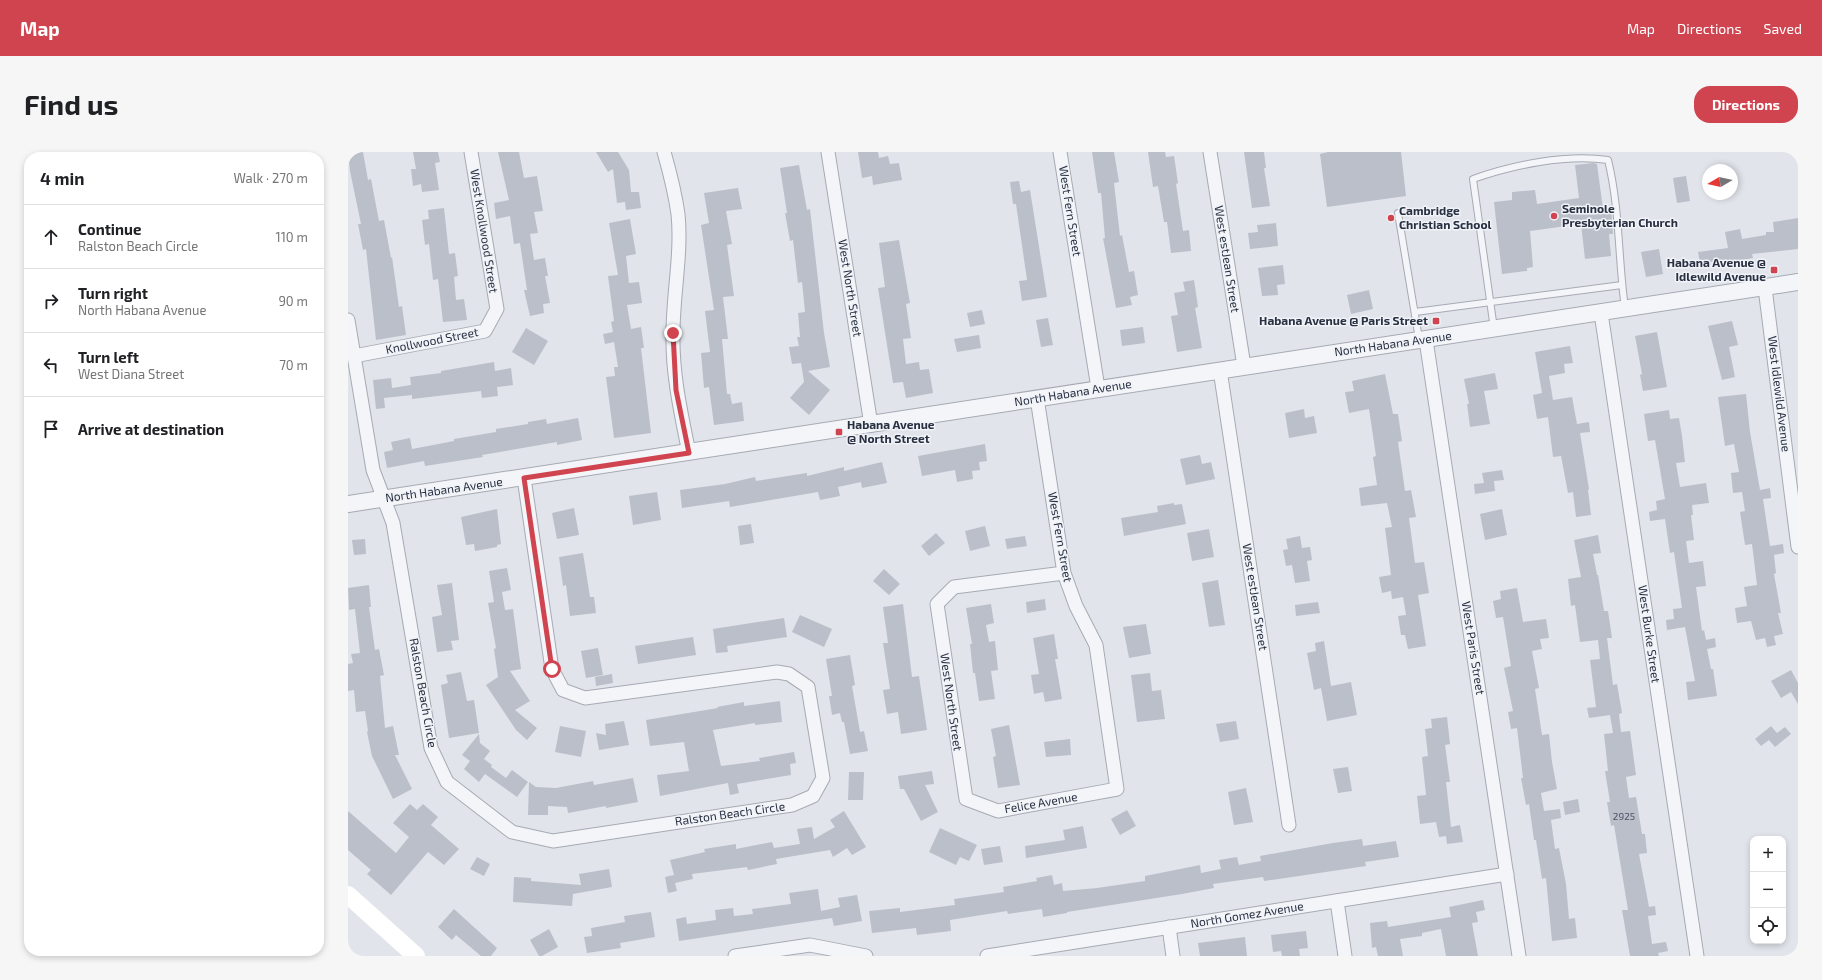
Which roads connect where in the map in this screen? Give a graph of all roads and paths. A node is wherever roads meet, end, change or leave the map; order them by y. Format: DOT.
graph roads {
  1 [pos="471,152"];
  2 [pos="664,152"];
  3 [pos="828,152"];
  4 [pos="1060,152"];
  5 [pos="1210,152"];
  6 [pos="1398,213"];
  7 [pos="1798,282"];
  8 [pos="1622,285"];
  9 [pos="1765,288"];
  10 [pos="1490,303"];
  11 [pos="497,309"];
  12 [pos="1625,309"];
  13 [pos="1415,312"];
  14 [pos="1601,313"];
  15 [pos="348,320"];
  16 [pos="1494,329"];
  17 [pos="1423,340"];
  18 [pos="354,356"];
  19 [pos="1244,366"];
  20 [pos="1220,370"];
  21 [pos="1098,388"];
  22 [pos="1037,398"];
  23 [pos="871,425"];
  24 [pos="689,453"];
  25 [pos="524,478"];
  26 [pos="384,498"];
  27 [pos="348,504"];
  28 [pos="1798,547"];
  29 [pos="1064,573"];
  30 [pos="1118,789"];
  31 [pos="966,799"];
  32 [pos="1289,825"];
  33 [pos="1507,874"];
  34 [pos="348,895"];
  35 [pos="1337,901"];
  36 [pos="1169,927"];
  37 [pos="996,955"];
  38 [pos="416,956"];
  39 [pos="735,956"];
  40 [pos="866,956"];
  41 [pos="1173,956"];
  42 [pos="1345,956"];
  43 [pos="1519,956"];
  44 [pos="1697,956"];
  1 -- 11 [label="street, West Knollwood Street"];
  2 -- 24 [label="street"];
  3 -- 23 [label="street, West North Street"];
  4 -- 21 [label="street, West Fern Street"];
  5 -- 19 [label="street, West estJean Street"];
  6 -- 13 [label="lane"];
  7 -- 9 [label="street, North Habana Avenue"];
  8 -- 10 [label="lane"];
  8 -- 10 [label="lane"];
  8 -- 12 [label="lane"];
  9 -- 12 [label="street, North Habana Avenue"];
  9 -- 28 [label="street, West Idlewild Avenue"];
  10 -- 13 [label="lane"];
  10 -- 16 [label="lane"];
  11 -- 18 [label="street, Knollwood Street"];
  12 -- 14 [label="street, North Habana Avenue"];
  13 -- 17 [label="lane"];
  14 -- 16 [label="street, North Habana Avenue"];
  14 -- 44 [label="street, West Burke Street"];
  15 -- 18 [label="street, Ralston Beach Circle"];
  16 -- 17 [label="street, North Habana Avenue"];
  17 -- 19 [label="street, North Habana Avenue"];
  17 -- 33 [label="street, West Paris Street"];
  18 -- 26 [label="street, Ralston Beach Circle"];
  19 -- 20 [label="street, North Habana Avenue"];
  20 -- 21 [label="street, North Habana Avenue"];
  20 -- 32 [label="street, West estJean Street"];
  21 -- 22 [label="street, North Habana Avenue"];
  22 -- 23 [label="street, North Habana Avenue"];
  22 -- 29 [label="street, West Fern Street"];
  23 -- 24 [label="street, North Habana Avenue"];
  24 -- 25 [label="street, North Habana Avenue"];
  25 -- 26 [label="street, North Habana Avenue"];
  25 -- 26 [label="street, Ralston Beach Circle"];
  26 -- 27 [label="street, North Habana Avenue"];
  29 -- 30 [label="street, West Fern Street"];
  29 -- 31 [label="street, West North Street"];
  30 -- 31 [label="street, Felice Avenue"];
  33 -- 35 [label="street, North Gomez Avenue"];
  33 -- 43 [label="street, West Paris Street"];
  34 -- 38 [label="main road"];
  35 -- 36 [label="street, North Gomez Avenue"];
  35 -- 42 [label="street"];
  36 -- 37 [label="street, North Gomez Avenue"];
  36 -- 41 [label="street"];
  39 -- 40 [label="street"];
}
